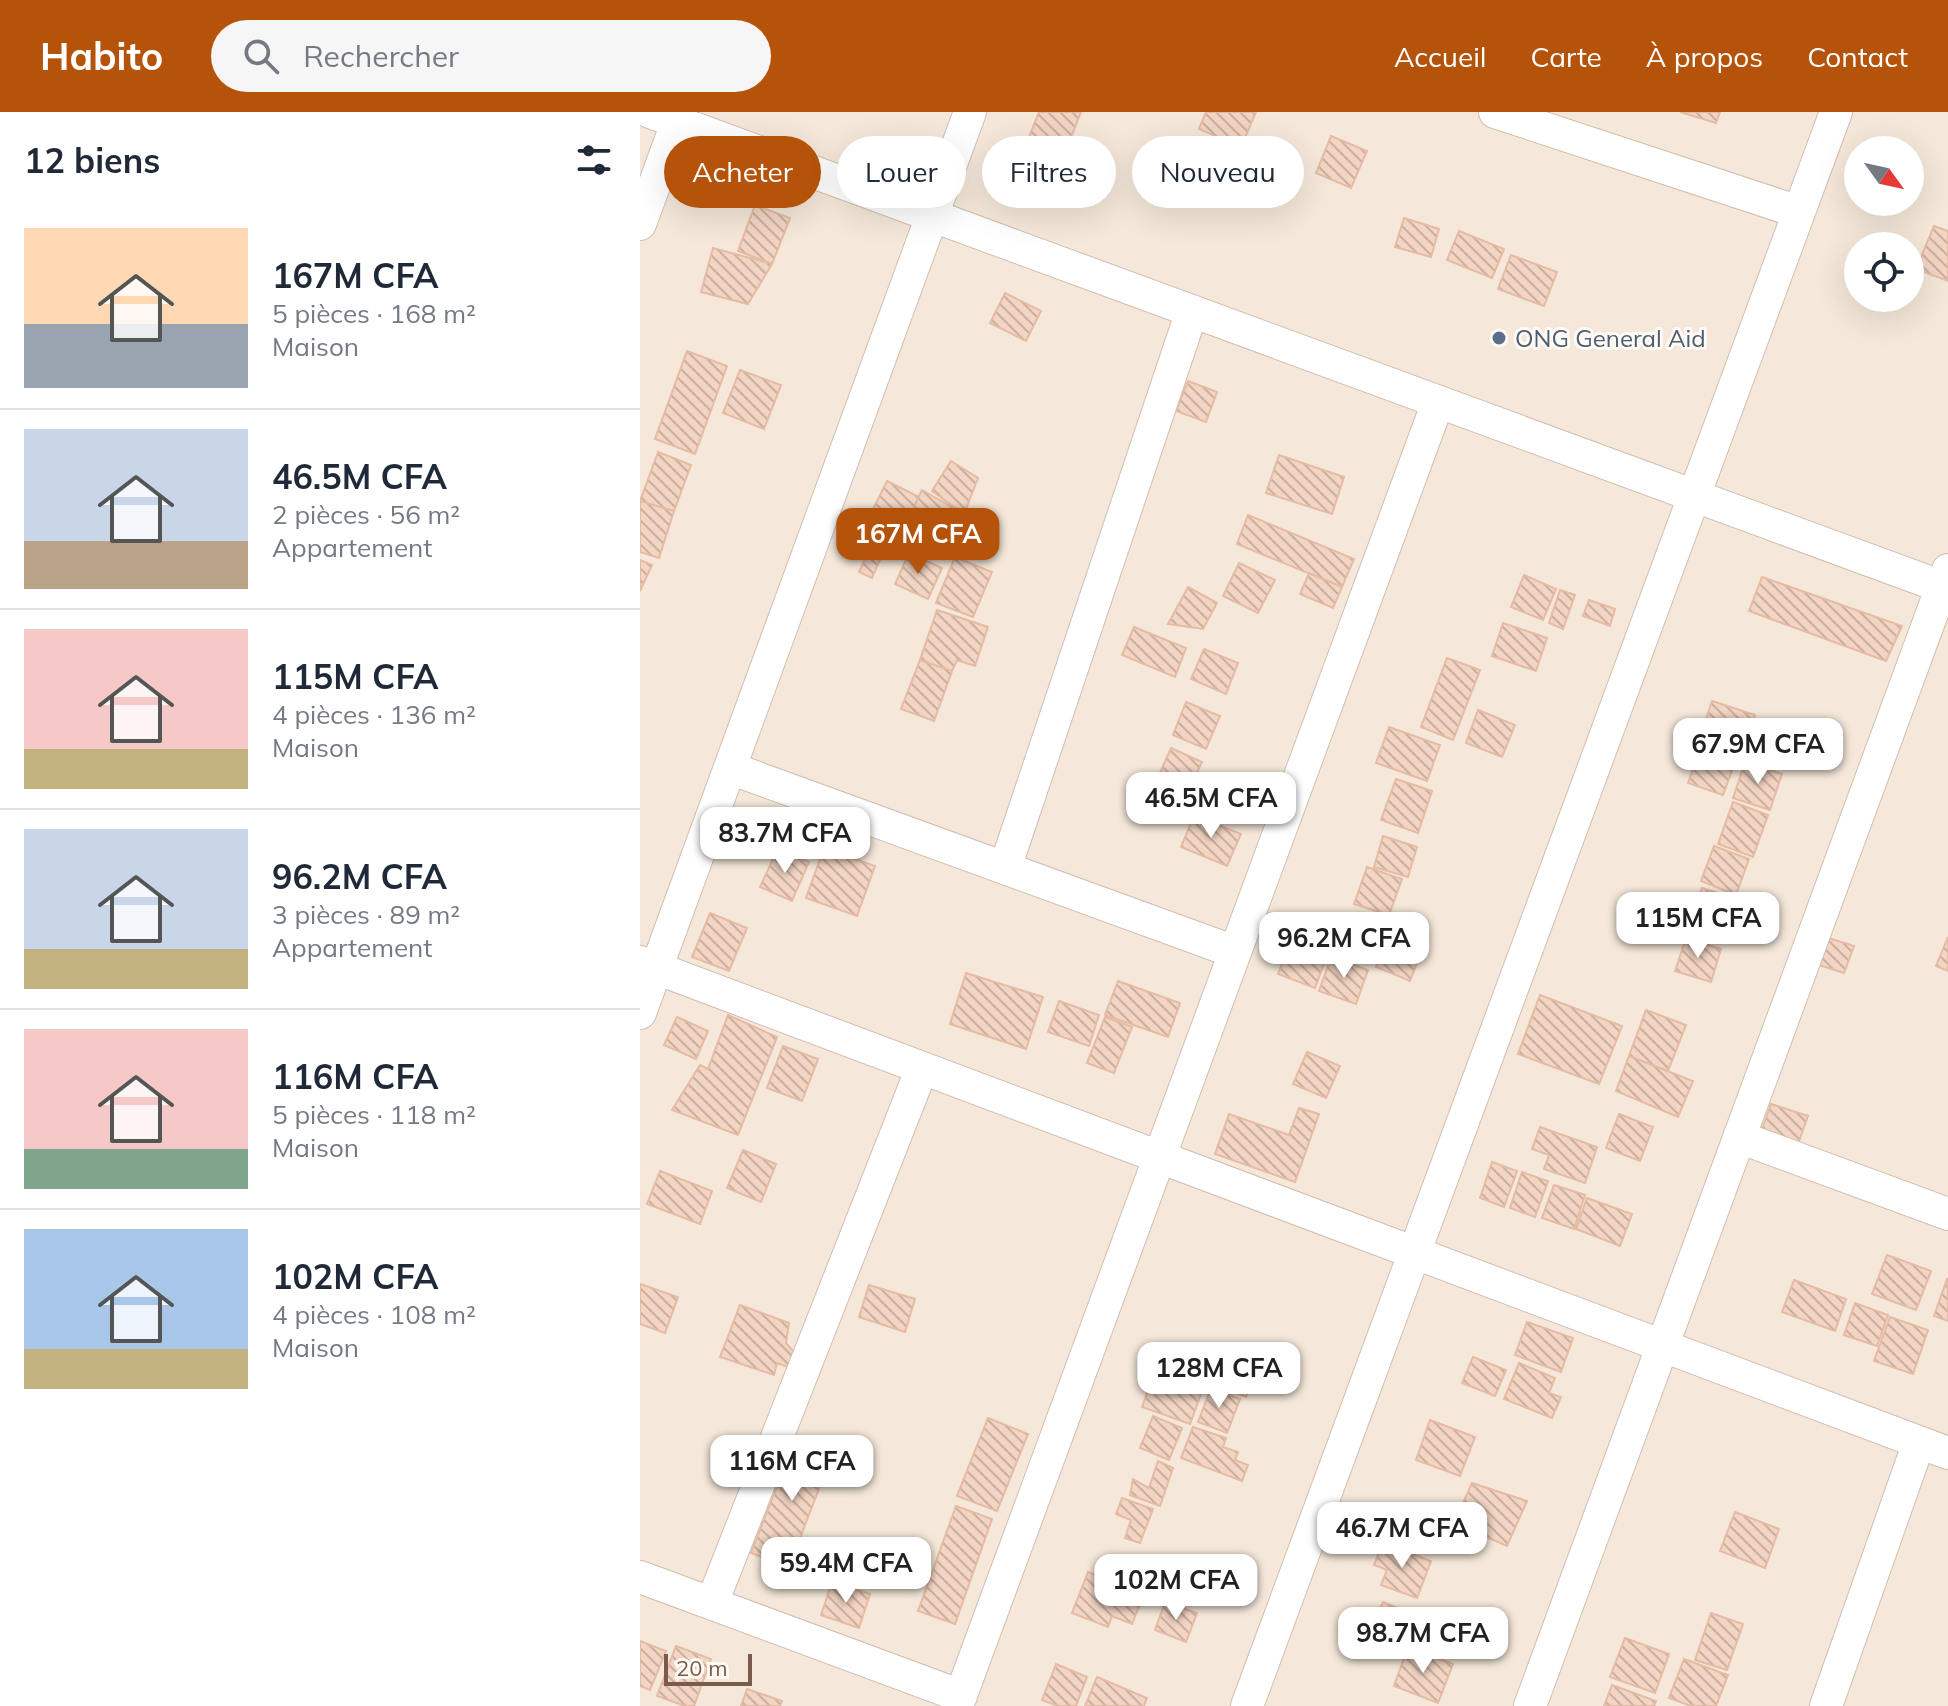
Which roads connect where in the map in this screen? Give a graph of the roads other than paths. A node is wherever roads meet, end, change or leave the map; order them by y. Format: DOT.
graph roads {
  1 [pos="970,112"];
  2 [pos="1495,112"];
  3 [pos="1836,112"];
  4 [pos="670,115"];
  5 [pos="1539,119"];
  6 [pos="1799,212"];
  7 [pos="932,216"];
  8 [pos="640,224"];
  9 [pos="1192,311"];
  10 [pos="1438,402"];
  11 [pos="1694,496"];
  12 [pos="1946,582"];
  13 [pos="730,768"];
  14 [pos="1005,868"];
  15 [pos="1235,952"];
  16 [pos="648,965"];
  17 [pos="640,1013"];
  18 [pos="922,1068"];
  19 [pos="1739,1137"];
  20 [pos="1160,1157"];
  21 [pos="1948,1214"];
  22 [pos="1415,1252"];
  23 [pos="1663,1346"];
  24 [pos="1933,1448"];
  25 [pos="640,1577"];
  26 [pos="712,1603"];
  27 [pos="959,1701"];
  28 [pos="1247,1706"];
  29 [pos="1530,1706"];
  30 [pos="1826,1706"];
  1 -- 7 [label="street"];
  2 -- 5 [label="street"];
  3 -- 6 [label="street"];
  4 -- 7 [label="street"];
  4 -- 8 [label="street"];
  5 -- 6 [label="street"];
  6 -- 11 [label="street"];
  7 -- 9 [label="street"];
  7 -- 13 [label="street"];
  9 -- 10 [label="street"];
  9 -- 14 [label="street"];
  10 -- 11 [label="street"];
  10 -- 15 [label="street"];
  11 -- 12 [label="street"];
  11 -- 22 [label="street"];
  12 -- 19 [label="street"];
  13 -- 14 [label="street"];
  13 -- 16 [label="street"];
  14 -- 15 [label="street"];
  15 -- 20 [label="street"];
  16 -- 17 [label="street"];
  16 -- 18 [label="street"];
  18 -- 20 [label="street"];
  18 -- 26 [label="street"];
  19 -- 21 [label="street"];
  19 -- 23 [label="street"];
  20 -- 22 [label="street"];
  20 -- 27 [label="street"];
  22 -- 23 [label="street"];
  22 -- 28 [label="street"];
  23 -- 24 [label="street"];
  23 -- 29 [label="street"];
  24 -- 30 [label="street"];
  25 -- 26 [label="street"];
  26 -- 27 [label="street"];
}
